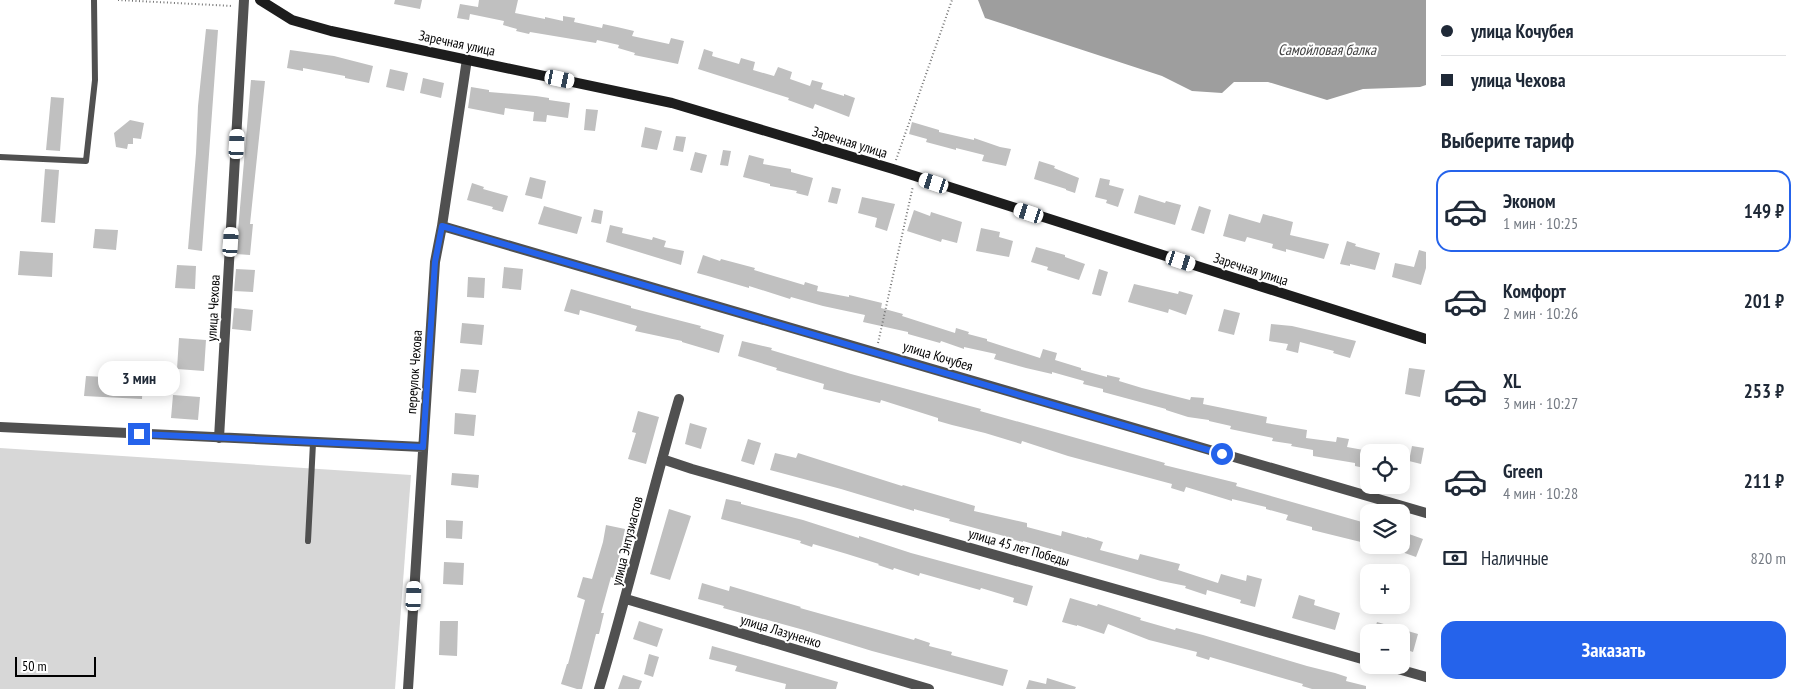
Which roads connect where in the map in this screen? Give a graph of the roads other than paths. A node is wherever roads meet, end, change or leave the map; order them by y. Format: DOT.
graph roads {
  1 [pos="94,0"];
  2 [pos="260,0"];
  3 [pos="245,3"];
  4 [pos="467,59"];
  5 [pos="0,157"];
  6 [pos="442,226"];
  7 [pos="1426,340"];
  8 [pos="679,399"];
  9 [pos="0,427"];
  10 [pos="219,438"];
  11 [pos="313,443"];
  12 [pos="423,447"];
  13 [pos="662,459"];
  14 [pos="1426,513"];
  15 [pos="308,541"];
  16 [pos="626,599"];
  17 [pos="1360,658"];
  18 [pos="1410,672"];
  19 [pos="1426,677"];
  20 [pos="408,689"];
  21 [pos="599,689"];
  22 [pos="929,689"];
  1 -- 5 [label="lane"];
  2 -- 4 [label="main road, Заречная улица"];
  3 -- 10 [label="street, улица Чехова"];
  4 -- 6 [label="street, переулок Чехова"];
  4 -- 7 [label="main road, Заречная улица"];
  6 -- 12 [label="street, переулок Чехова"];
  6 -- 14 [label="street, улица Кочубея"];
  8 -- 13 [label="street, улица Энтузиастов"];
  9 -- 10 [label="street"];
  10 -- 11 [label="street"];
  11 -- 12 [label="street"];
  11 -- 15 [label="lane"];
  12 -- 20 [label="street, переулок Чехова"];
  13 -- 16 [label="street, улица Энтузиастов"];
  13 -- 17 [label="street, улица 45 лет Победы"];
  16 -- 21 [label="street, улица Энтузиастов"];
  16 -- 22 [label="street, улица Лазуненко"];
  18 -- 19 [label="street"];
}
